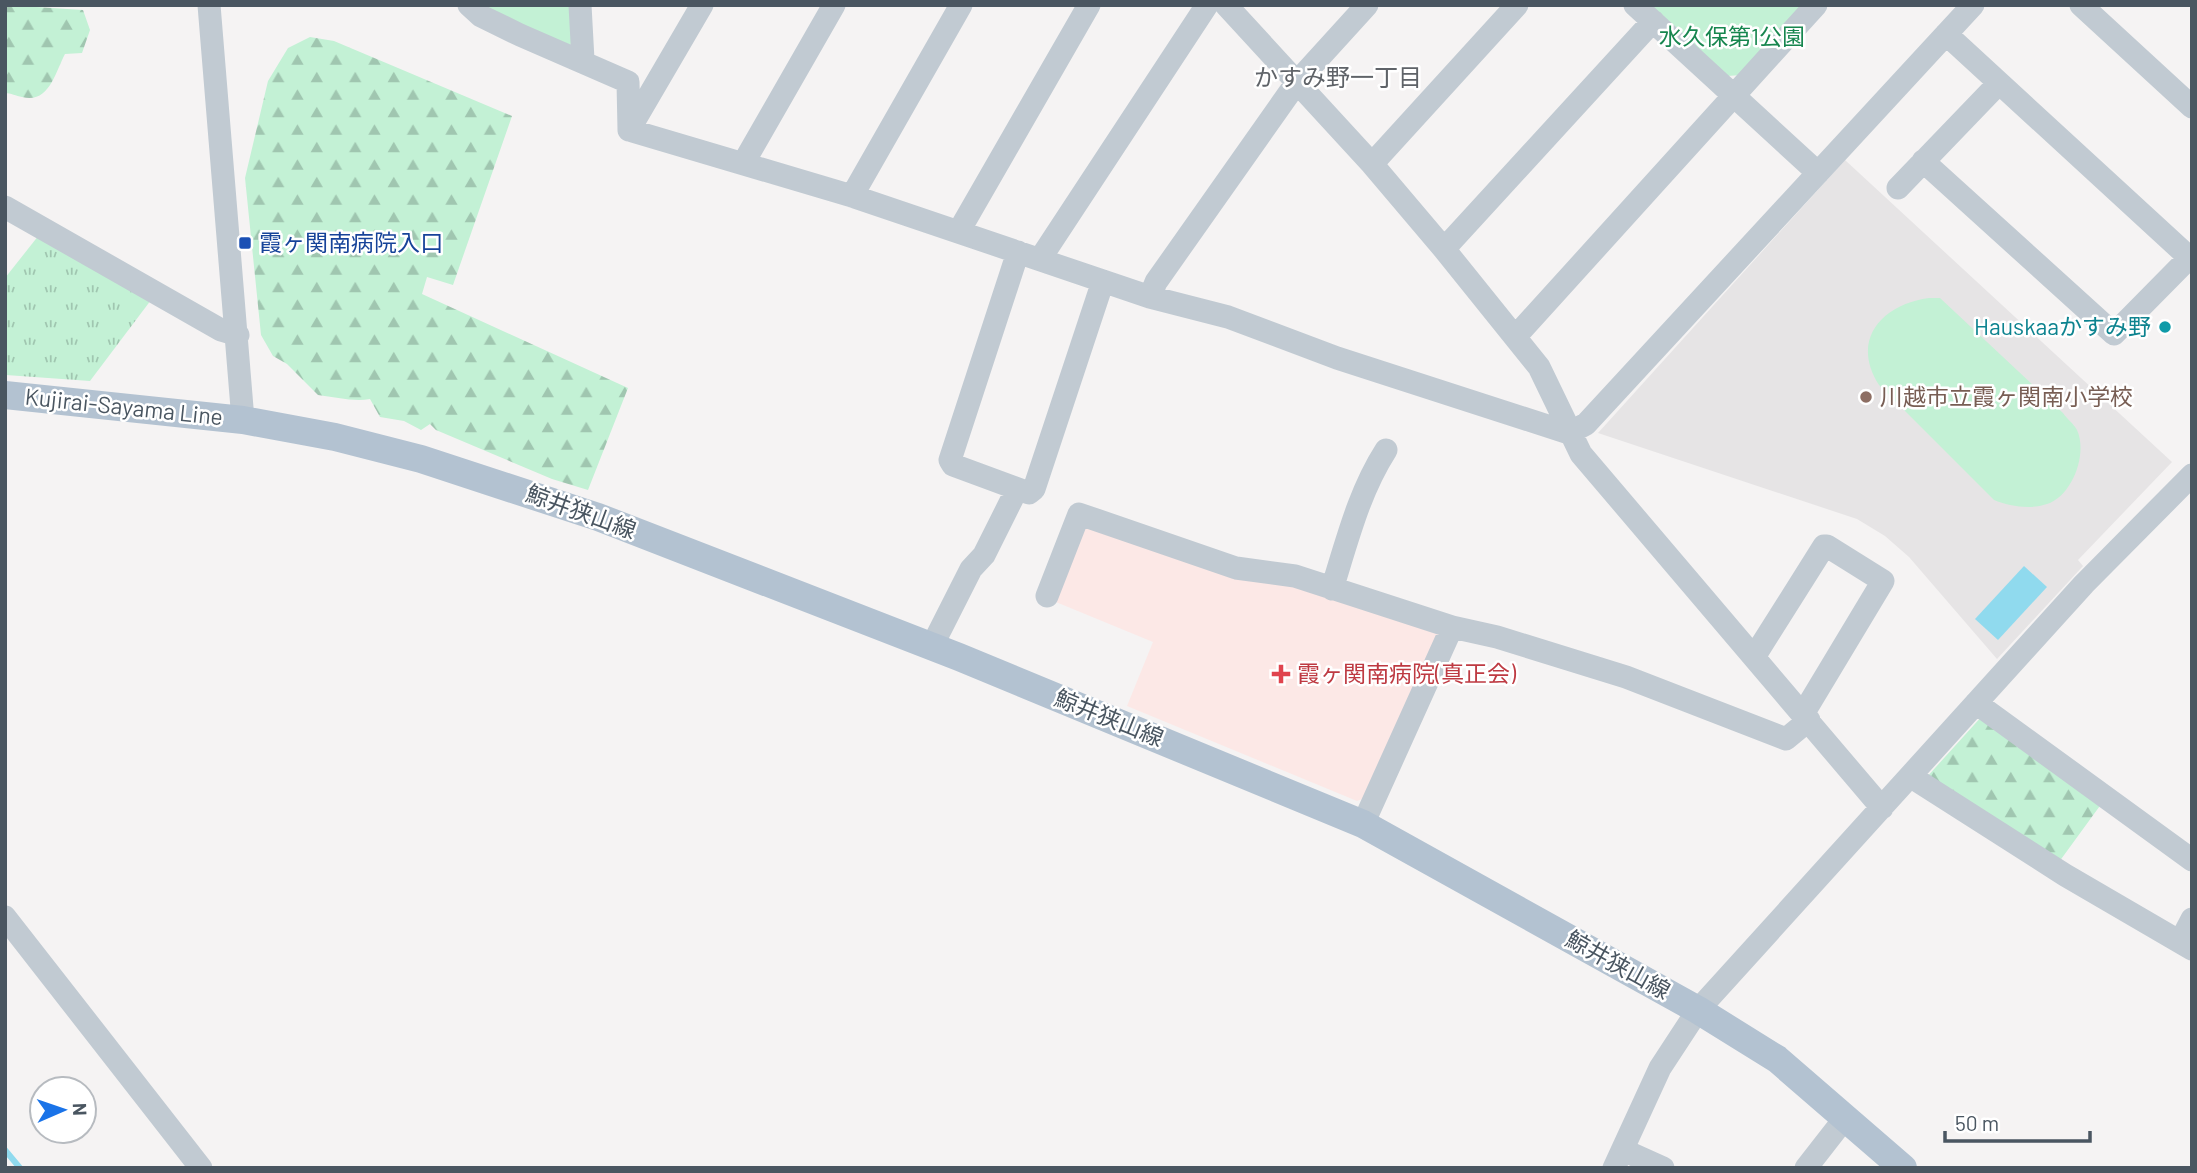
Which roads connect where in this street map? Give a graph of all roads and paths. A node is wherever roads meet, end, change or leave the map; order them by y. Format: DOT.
graph roads {
  1 [pos="209,5"];
  2 [pos="469,5"];
  3 [pos="580,5"];
  4 [pos="702,5"];
  5 [pos="834,5"];
  6 [pos="961,5"];
  7 [pos="1088,5"];
  8 [pos="1207,5"];
  9 [pos="1226,5"];
  10 [pos="1367,5"];
  11 [pos="1517,5"];
  12 [pos="1636,5"];
  13 [pos="1816,5"];
  14 [pos="1973,5"];
  15 [pos="2081,5"];
  16 [pos="1653,21"];
  17 [pos="1946,34"];
  18 [pos="583,60"];
  19 [pos="1297,82"];
  20 [pos="1999,83"];
  21 [pos="1734,98"];
  22 [pos="2192,107"];
  23 [pos="629,130"];
  24 [pos="1923,161"];
  25 [pos="744,162"];
  26 [pos="1372,164"];
  27 [pos="1818,173"];
  28 [pos="1898,188"];
  29 [pos="852,195"];
  30 [pos="5,207"];
  31 [pos="959,231"];
  32 [pos="1444,249"];
  33 [pos="1029,255"];
  34 [pos="2190,259"];
  35 [pos="1103,281"];
  36 [pos="1150,297"];
  37 [pos="238,335"];
  38 [pos="1516,336"];
  39 [pos="5,395"];
  40 [pos="243,420"];
  41 [pos="1569,433"];
  42 [pos="1386,450"];
  43 [pos="2192,475"];
  44 [pos="1017,489"];
  45 [pos="1332,589"];
  46 [pos="1047,596"];
  47 [pos="1452,627"];
  48 [pos="931,648"];
  49 [pos="1754,657"];
  50 [pos="1976,704"];
  51 [pos="1806,717"];
  52 [pos="1910,776"];
  53 [pos="1882,808"];
  54 [pos="1363,824"];
  55 [pos="2192,860"];
  56 [pos="5,917"];
  57 [pos="2192,919"];
  58 [pos="2186,946"];
  59 [pos="1698,1010"];
  60 [pos="1844,1118"];
  61 [pos="1619,1159"];
  62 [pos="201,1168"];
  63 [pos="1662,1168"];
  64 [pos="1807,1168"];
  65 [pos="1903,1168"];
  1 -- 37 [label="street"];
  2 -- 18 [label="street"];
  3 -- 18 [label="street"];
  4 -- 23 [label="street"];
  5 -- 25 [label="street"];
  6 -- 29 [label="street"];
  7 -- 31 [label="street"];
  8 -- 33 [label="street"];
  9 -- 19 [label="street"];
  10 -- 19 [label="street"];
  11 -- 26 [label="street"];
  12 -- 16 [label="street"];
  13 -- 21 [label="street"];
  14 -- 17 [label="street"];
  15 -- 22 [label="street"];
  16 -- 21 [label="street"];
  16 -- 32 [label="street"];
  17 -- 20 [label="street"];
  17 -- 27 [label="street"];
  18 -- 23 [label="street"];
  19 -- 26 [label="street"];
  19 -- 36 [label="street"];
  20 -- 24 [label="street"];
  20 -- 34 [label="street"];
  21 -- 27 [label="street"];
  21 -- 38 [label="street"];
  23 -- 25 [label="street"];
  24 -- 28 [label="street"];
  24 -- 34 [label="street"];
  25 -- 29 [label="street"];
  26 -- 32 [label="street"];
  27 -- 41 [label="street"];
  29 -- 31 [label="street"];
  30 -- 37 [label="street"];
  31 -- 33 [label="street"];
  32 -- 38 [label="street"];
  33 -- 35 [label="street"];
  33 -- 44 [label="street"];
  35 -- 36 [label="street"];
  35 -- 44 [label="street"];
  36 -- 41 [label="street"];
  37 -- 40 [label="street"];
  38 -- 41 [label="street"];
  39 -- 40 [label="main road, Kujirai-Sayama Line"];
  40 -- 48 [label="main road, 鯨井狭山線"];
  41 -- 49 [label="street"];
  42 -- 45 [label="street"];
  43 -- 50 [label="street"];
  44 -- 48 [label="street"];
  45 -- 46 [label="street"];
  45 -- 47 [label="street"];
  47 -- 51 [label="street"];
  47 -- 54 [label="street"];
  48 -- 54 [label="main road, 鯨井狭山線"];
  49 -- 51 [label="street"];
  49 -- 51 [label="street"];
  50 -- 52 [label="street"];
  50 -- 55 [label="street"];
  51 -- 53 [label="street"];
  52 -- 53 [label="street"];
  52 -- 58 [label="street"];
  53 -- 59 [label="street"];
  54 -- 59 [label="main road, 鯨井狭山線"];
  56 -- 62 [label="street"];
  57 -- 58 [label="street"];
  59 -- 60 [label="main road, 鯨井狭山線"];
  59 -- 61 [label="street"];
  60 -- 64 [label="street"];
  60 -- 65 [label="main road, 鯨井狭山線"];
  61 -- 63 [label="street"];
}
